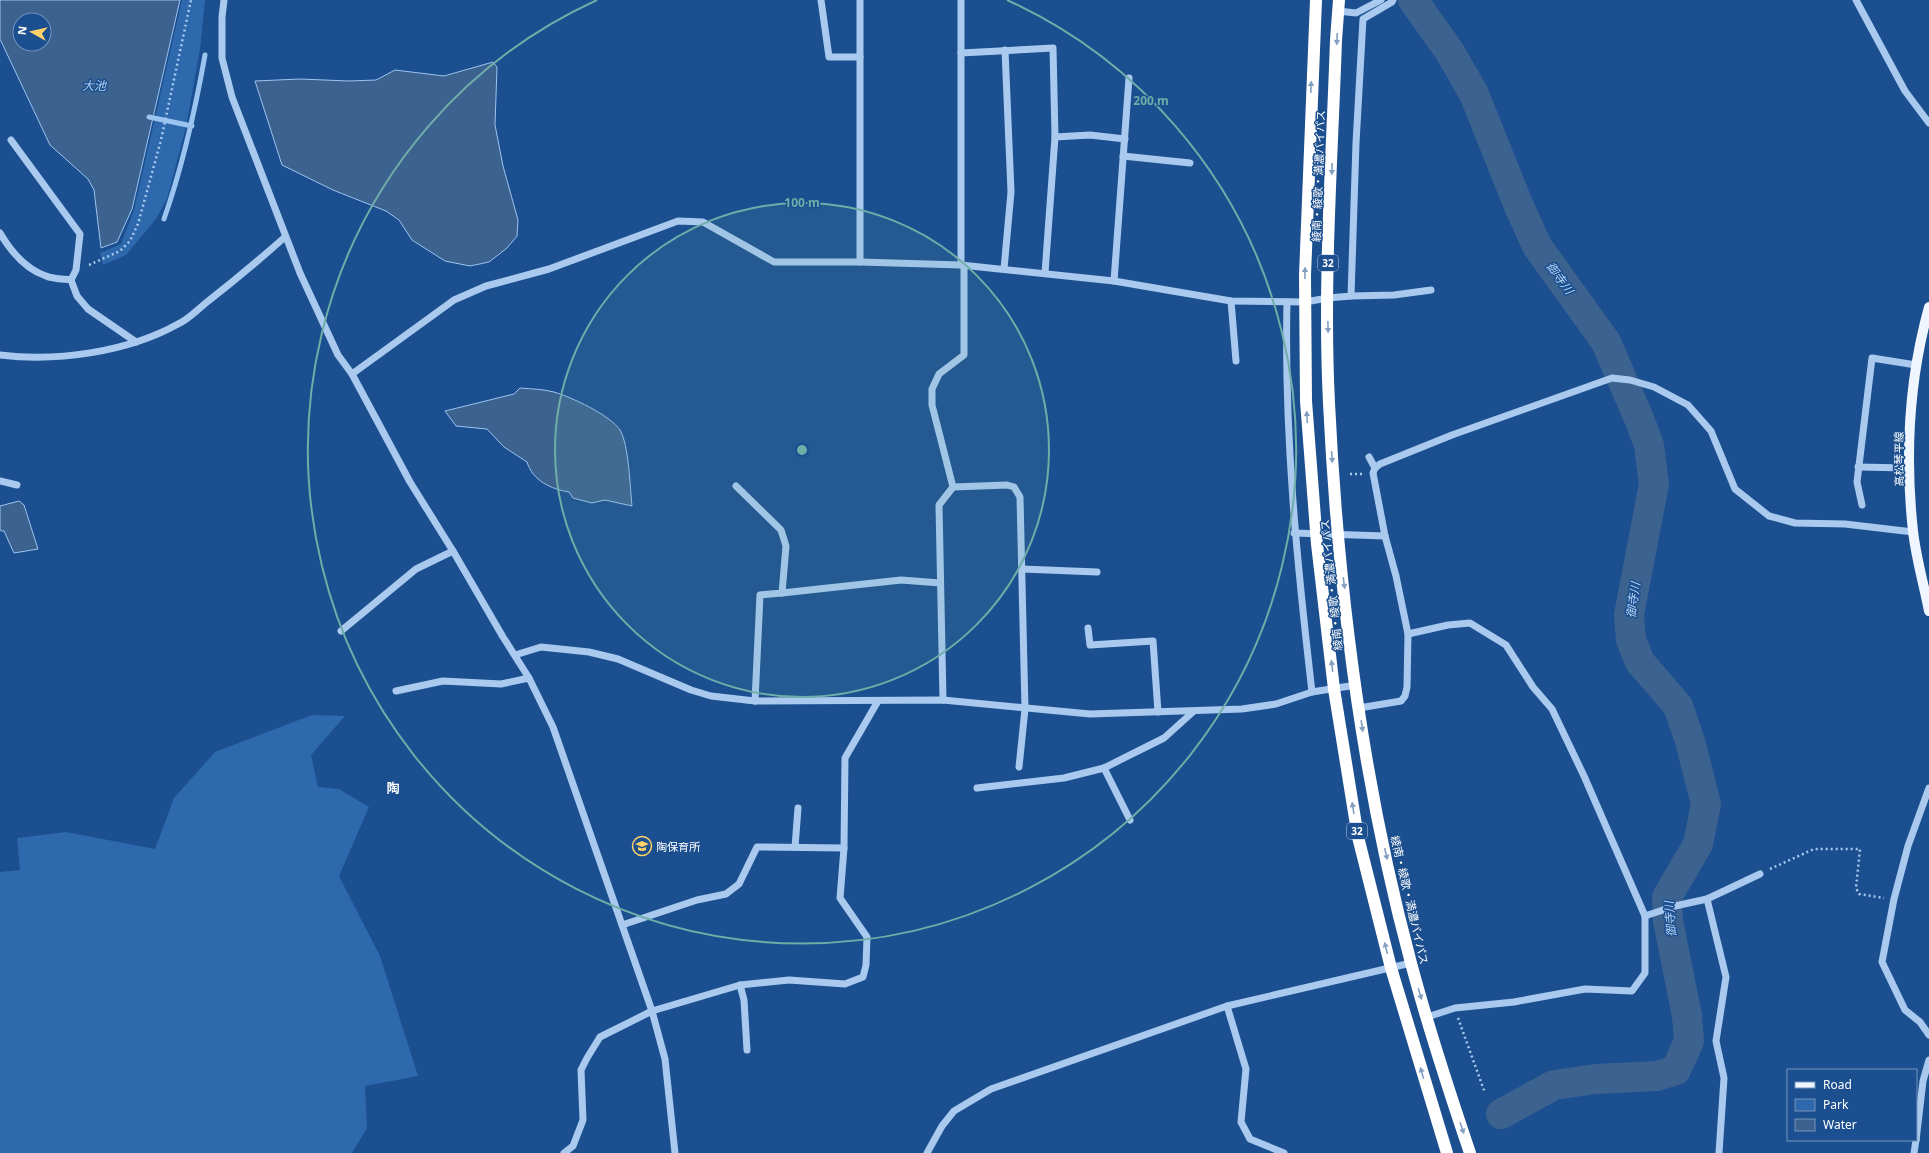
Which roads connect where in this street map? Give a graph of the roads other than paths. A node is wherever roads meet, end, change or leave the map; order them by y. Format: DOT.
graph roads {
  1 [pos="224,0"];
  2 [pos="821,0"];
  3 [pos="860,0"];
  4 [pos="961,0"];
  5 [pos="1316,0"];
  6 [pos="1381,0"];
  7 [pos="1392,0"];
  8 [pos="1856,0"];
  9 [pos="1339,6"];
  10 [pos="1005,50"];
  11 [pos="961,53"];
  12 [pos="860,57"];
  13 [pos="1129,78"];
  14 [pos="1929,123"];
  15 [pos="1055,137"];
  16 [pos="1125,139"];
  17 [pos="12,140"];
  18 [pos="1123,156"];
  19 [pos="1190,163"];
  20 [pos="0,233"];
  21 [pos="285,237"];
  22 [pos="860,262"];
  23 [pos="962,266"];
  24 [pos="1004,269"];
  25 [pos="1045,272"];
  26 [pos="71,280"];
  27 [pos="1114,281"];
  28 [pos="1431,290"];
  29 [pos="1351,296"];
  30 [pos="1328,298"];
  31 [pos="1231,301"];
  32 [pos="1287,302"];
  33 [pos="1305,302"];
  34 [pos="1929,307"];
  35 [pos="136,342"];
  36 [pos="0,355"];
  37 [pos="1236,361"];
  38 [pos="1916,365"];
  39 [pos="352,374"];
  40 [pos="1368,458"];
  41 [pos="1858,467"];
  42 [pos="1375,468"];
  43 [pos="1908,468"];
  44 [pos="0,481"];
  45 [pos="17,485"];
  46 [pos="736,486"];
  47 [pos="953,487"];
  48 [pos="1862,505"];
  49 [pos="1913,532"];
  50 [pos="1294,534"];
  51 [pos="1385,536"];
  52 [pos="454,551"];
  53 [pos="1022,569"];
  54 [pos="1097,572"];
  55 [pos="940,583"];
  56 [pos="782,593"];
  57 [pos="1929,611"];
  58 [pos="1088,628"];
  59 [pos="341,630"];
  60 [pos="1408,634"];
  61 [pos="515,655"];
  62 [pos="529,678"];
  63 [pos="1356,685"];
  64 [pos="1334,689"];
  65 [pos="396,691"];
  66 [pos="1312,692"];
  67 [pos="943,700"];
  68 [pos="755,701"];
  69 [pos="878,701"];
  70 [pos="1359,708"];
  71 [pos="1026,709"];
  72 [pos="1194,710"];
  73 [pos="1158,712"];
  74 [pos="1019,767"];
  75 [pos="1104,768"];
  76 [pos="977,788"];
  77 [pos="1929,788"];
  78 [pos="798,808"];
  79 [pos="1130,820"];
  80 [pos="796,847"];
  81 [pos="844,848"];
  82 [pos="1760,874"];
  83 [pos="1707,899"];
  84 [pos="1645,916"];
  85 [pos="622,925"];
  86 [pos="1411,963"];
  87 [pos="1391,968"];
  88 [pos="740,985"];
  89 [pos="1227,1006"];
  90 [pos="652,1011"];
  91 [pos="1427,1017"];
  92 [pos="1929,1035"];
  93 [pos="747,1050"];
  94 [pos="1929,1060"];
  95 [pos="1917,1132"];
  96 [pos="1916,1141"];
  97 [pos="564,1153"];
  98 [pos="675,1153"];
  99 [pos="927,1153"];
  100 [pos="1284,1153"];
  101 [pos="1447,1153"];
  102 [pos="1470,1153"];
  103 [pos="1719,1153"];
  104 [pos="1914,1153"];
  1 -- 21 [label="street"];
  2 -- 12 [label="street"];
  3 -- 12 [label="street"];
  4 -- 11 [label="street"];
  33 -- 5 [label="highway, 綾南・綾歌・満濃バイパス / 32, one-way"];
  6 -- 9 [label="street"];
  7 -- 29 [label="street"];
  8 -- 14 [label="street"];
  9 -- 30 [label="highway, 綾南・綾歌・満濃バイパス / 32, one-way"];
  10 -- 11 [label="street"];
  10 -- 15 [label="street"];
  10 -- 24 [label="street"];
  11 -- 23 [label="street"];
  12 -- 22 [label="street"];
  13 -- 16 [label="street"];
  15 -- 16 [label="street"];
  15 -- 25 [label="street"];
  16 -- 18 [label="street"];
  17 -- 26 [label="street"];
  18 -- 19 [label="street"];
  18 -- 27 [label="street"];
  20 -- 26 [label="street"];
  21 -- 35 [label="street"];
  21 -- 39 [label="street"];
  22 -- 23 [label="street"];
  22 -- 39 [label="street"];
  23 -- 24 [label="street"];
  23 -- 47 [label="street"];
  24 -- 25 [label="street"];
  25 -- 27 [label="street"];
  26 -- 35 [label="street"];
  27 -- 31 [label="street"];
  28 -- 29 [label="street"];
  29 -- 30 [label="street"];
  30 -- 33 [label="street"];
  30 -- 63 [label="highway, 綾南・綾歌・満濃バイパス / 32, one-way"];
  31 -- 32 [label="street"];
  31 -- 37 [label="street"];
  32 -- 33 [label="street"];
  32 -- 50 [label="street"];
  64 -- 33 [label="highway, 綾南・綾歌・満濃バイパス / 32, one-way"];
  34 -- 38 [label="main road, 高松琴平線"];
  35 -- 36 [label="street"];
  38 -- 41 [label="street"];
  38 -- 43 [label="main road, 高松琴平線"];
  39 -- 52 [label="street"];
  40 -- 42 [label="street"];
  41 -- 43 [label="street"];
  41 -- 48 [label="street"];
  42 -- 49 [label="street"];
  42 -- 51 [label="street"];
  43 -- 49 [label="main road, 高松琴平線"];
  44 -- 45 [label="street"];
  46 -- 56 [label="street"];
  47 -- 53 [label="street"];
  47 -- 55 [label="street"];
  49 -- 57 [label="main road, 高松琴平線"];
  50 -- 51 [label="street"];
  50 -- 66 [label="street"];
  51 -- 60 [label="street"];
  52 -- 59 [label="street"];
  52 -- 61 [label="street"];
  53 -- 54 [label="street"];
  53 -- 71 [label="street"];
  55 -- 56 [label="street"];
  55 -- 67 [label="street"];
  56 -- 68 [label="street"];
  58 -- 73 [label="street"];
  60 -- 70 [label="street"];
  60 -- 84 [label="street"];
  61 -- 62 [label="street"];
  61 -- 68 [label="street"];
  62 -- 65 [label="street"];
  62 -- 85 [label="street"];
  63 -- 64 [label="street"];
  63 -- 70 [label="highway, 綾南・綾歌・満濃バイパス / 32"];
  64 -- 66 [label="street"];
  87 -- 64 [label="highway, 綾南・綾歌・満濃バイパス / 32, one-way"];
  66 -- 72 [label="street"];
  67 -- 69 [label="street"];
  67 -- 71 [label="street"];
  68 -- 69 [label="street"];
  69 -- 81 [label="street"];
  70 -- 86 [label="highway, 綾南・綾歌・満濃バイパス / 32, one-way"];
  71 -- 73 [label="street"];
  71 -- 74 [label="street"];
  72 -- 73 [label="street"];
  72 -- 75 [label="street"];
  75 -- 76 [label="street"];
  75 -- 79 [label="street"];
  77 -- 92 [label="street"];
  78 -- 80 [label="street"];
  80 -- 81 [label="street"];
  80 -- 85 [label="street"];
  81 -- 88 [label="street"];
  82 -- 83 [label="street"];
  83 -- 84 [label="street"];
  83 -- 103 [label="street"];
  84 -- 91 [label="street"];
  85 -- 90 [label="street"];
  86 -- 87 [label="street"];
  86 -- 91 [label="highway, 綾南・綾歌・満濃バイパス / 32, one-way"];
  87 -- 89 [label="street"];
  101 -- 87 [label="highway, 綾南・綾歌・満濃バイパス / 32, one-way"];
  88 -- 90 [label="street"];
  88 -- 93 [label="street"];
  89 -- 99 [label="street"];
  89 -- 100 [label="street"];
  90 -- 97 [label="street"];
  90 -- 98 [label="street"];
  91 -- 102 [label="highway, 綾南・綾歌・満濃バイパス / 32, one-way"];
  94 -- 95 [label="street"];
  96 -- 104 [label="street"];
}
